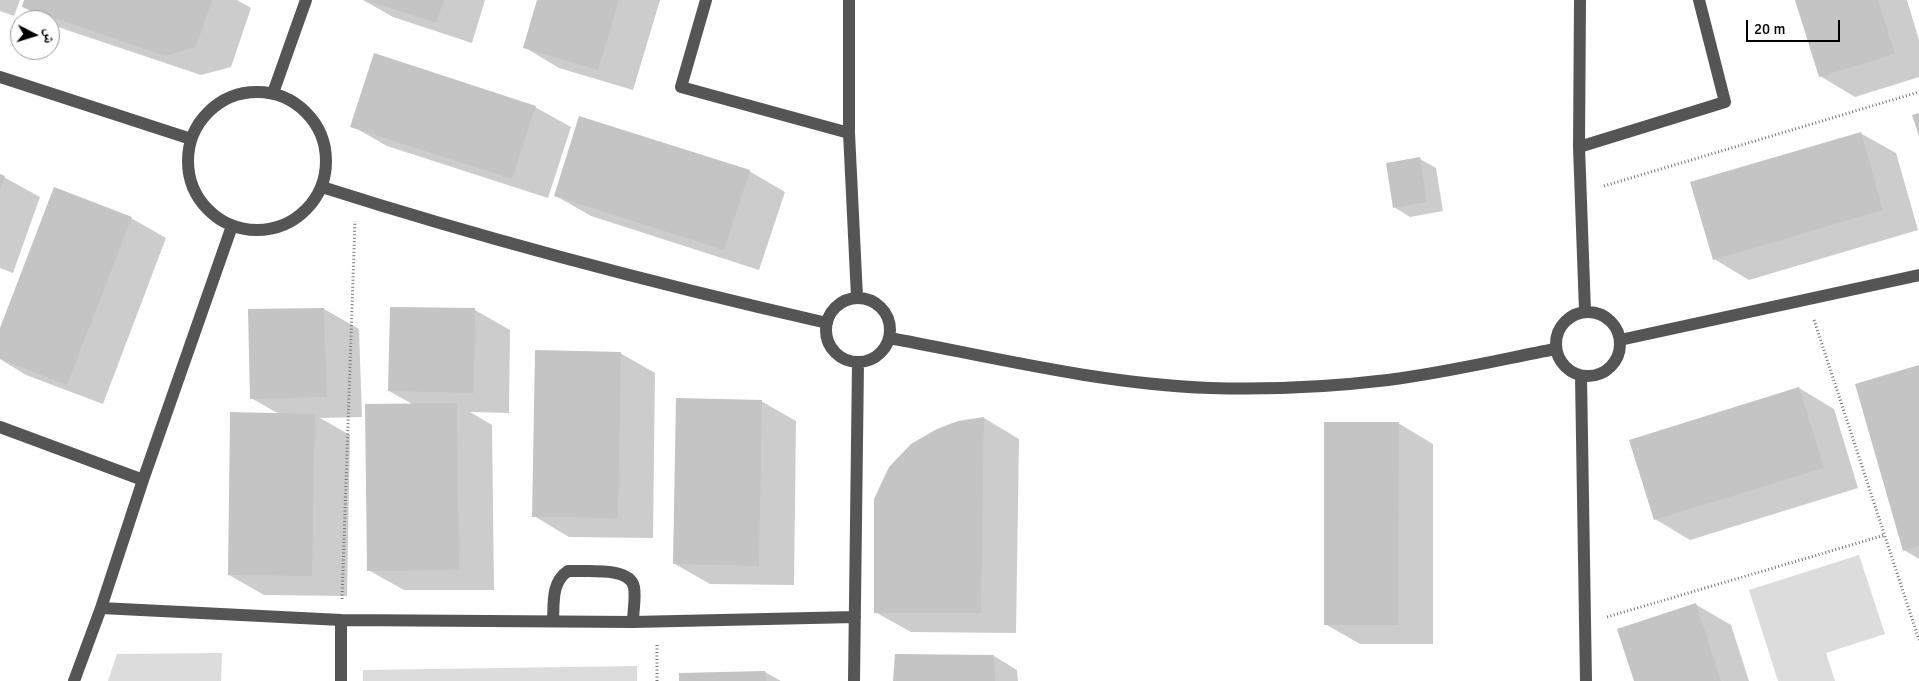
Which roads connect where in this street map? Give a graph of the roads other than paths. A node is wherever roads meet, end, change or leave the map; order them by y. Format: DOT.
graph roads {
  1 [pos="306,0"];
  2 [pos="706,0"];
  3 [pos="849,0"];
  4 [pos="1580,0"];
  5 [pos="1699,0"];
  6 [pos="0,77"];
  7 [pos="273,93"];
  8 [pos="849,133"];
  9 [pos="191,139"];
  10 [pos="1579,147"];
  11 [pos="322,187"];
  12 [pos="232,226"];
  13 [pos="1919,275"];
  14 [pos="857,298"];
  15 [pos="1585,312"];
  16 [pos="827,322"];
  17 [pos="890,338"];
  18 [pos="1620,340"];
  19 [pos="1555,349"];
  20 [pos="858,362"];
  21 [pos="1581,376"];
  22 [pos="0,427"];
  23 [pos="143,480"];
  24 [pos="101,608"];
  25 [pos="856,617"];
  26 [pos="341,620"];
  27 [pos="553,621"];
  28 [pos="633,622"];
  29 [pos="74,681"];
  30 [pos="341,681"];
  31 [pos="854,681"];
  32 [pos="1586,681"];
  1 -- 7 [label="street"];
  2 -- 8 [label="street"];
  3 -- 8 [label="street"];
  4 -- 10 [label="street"];
  5 -- 10 [label="street"];
  6 -- 9 [label="street"];
  7 -- 9 [label="street"];
  7 -- 11 [label="street"];
  8 -- 14 [label="street"];
  9 -- 12 [label="street"];
  10 -- 15 [label="street"];
  11 -- 12 [label="street"];
  11 -- 16 [label="street"];
  12 -- 23 [label="street"];
  13 -- 18 [label="street"];
  14 -- 16 [label="street"];
  14 -- 17 [label="street"];
  15 -- 18 [label="street"];
  15 -- 19 [label="street"];
  16 -- 20 [label="street"];
  17 -- 19 [label="street"];
  17 -- 20 [label="street"];
  18 -- 21 [label="street"];
  19 -- 21 [label="street"];
  20 -- 25 [label="street"];
  21 -- 32 [label="street"];
  22 -- 23 [label="street"];
  23 -- 24 [label="street"];
  24 -- 26 [label="street"];
  24 -- 29 [label="street"];
  25 -- 28 [label="street"];
  25 -- 31 [label="street"];
  26 -- 27 [label="street"];
  26 -- 30 [label="street"];
  27 -- 28 [label="street"];
  27 -- 28 [label="street"];
}
